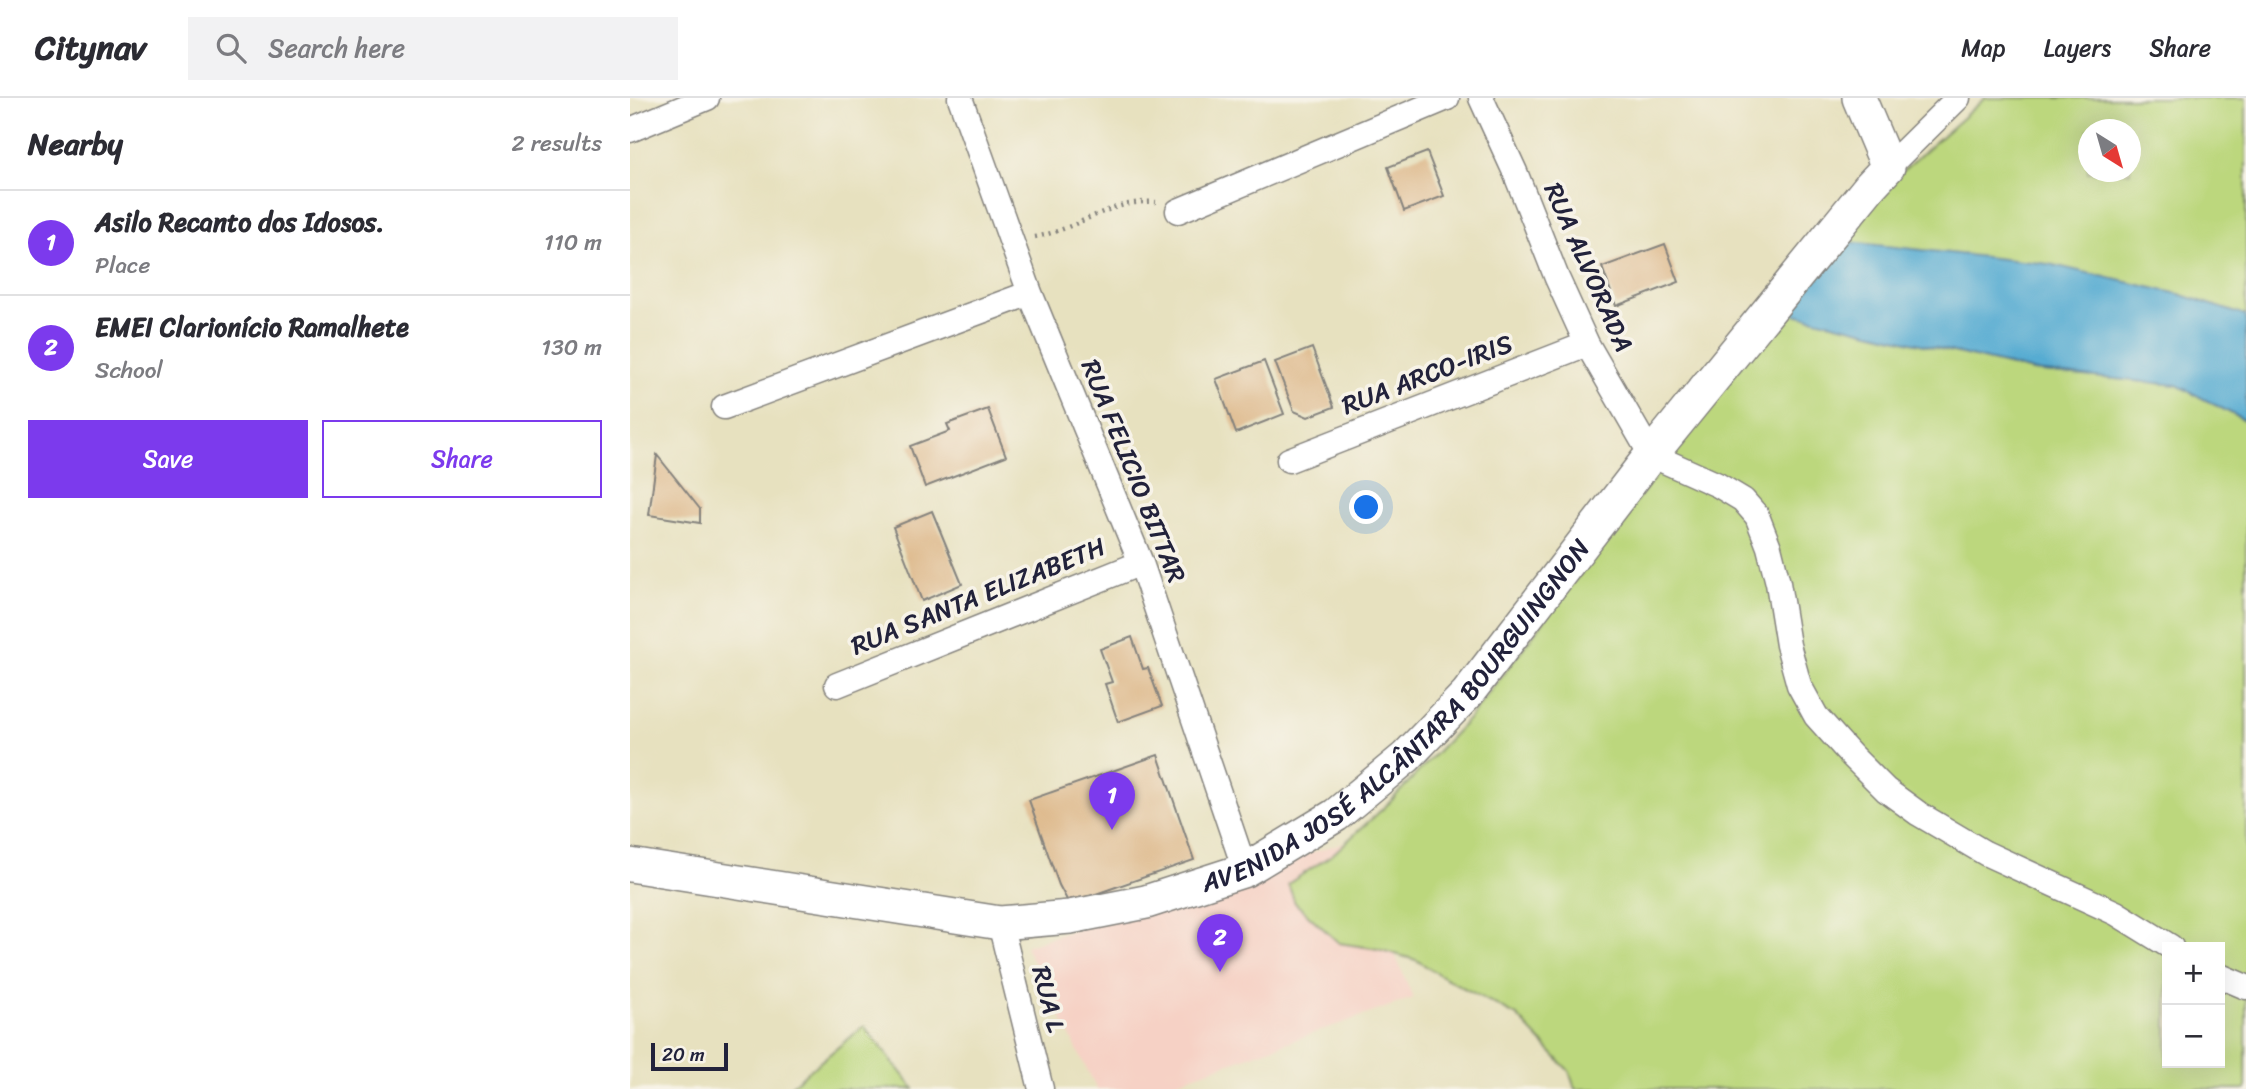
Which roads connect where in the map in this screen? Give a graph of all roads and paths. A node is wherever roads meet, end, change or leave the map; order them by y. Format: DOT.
graph roads {
  1 [pos="706,98"];
  2 [pos="960,98"];
  3 [pos="1447,98"];
  4 [pos="1481,98"];
  5 [pos="1859,98"];
  6 [pos="1958,98"];
  7 [pos="630,130"];
  8 [pos="1888,167"];
  9 [pos="1178,211"];
  10 [pos="1010,242"];
  11 [pos="1030,293"];
  12 [pos="1587,344"];
  13 [pos="724,407"];
  14 [pos="1651,455"];
  15 [pos="1289,460"];
  16 [pos="1141,563"];
  17 [pos="837,685"];
  18 [pos="630,865"];
  19 [pos="1245,870"];
  20 [pos="1000,922"];
  21 [pos="2163,942"];
  22 [pos="2225,978"];
  23 [pos="2246,987"];
  24 [pos="1041,1089"];
  1 -- 7 [label="street"];
  2 -- 10 [label="street, RUA FELICIO BITTAR"];
  3 -- 9 [label="street"];
  4 -- 12 [label="street, RUA ALVORADA"];
  5 -- 8 [label="street"];
  6 -- 8 [label="street, AVENIDA JOSÉ ALCÂNTARA BOURGUINGNON"];
  8 -- 14 [label="street, AVENIDA JOSÉ ALCÂNTARA BOURGUINGNON"];
  9 -- 10 [label="path"];
  10 -- 11 [label="street, RUA FELICIO BITTAR"];
  11 -- 13 [label="street"];
  11 -- 16 [label="street, RUA FELICIO BITTAR"];
  12 -- 14 [label="street, RUA ALVORADA"];
  12 -- 15 [label="street, RUA ARCO-IRIS"];
  14 -- 19 [label="street, AVENIDA JOSÉ ALCÂNTARA BOURGUINGNON"];
  14 -- 21 [label="street"];
  16 -- 17 [label="street, RUA SANTA ELIZABETH"];
  16 -- 19 [label="street, RUA FELICIO BITTAR"];
  18 -- 20 [label="street, AVENIDA JOSÉ ALCÂNTARA BOURGUINGNON"];
  19 -- 20 [label="street, AVENIDA JOSÉ ALCÂNTARA BOURGUINGNON"];
  20 -- 24 [label="street, RUA L"];
  22 -- 23 [label="street"];
}
